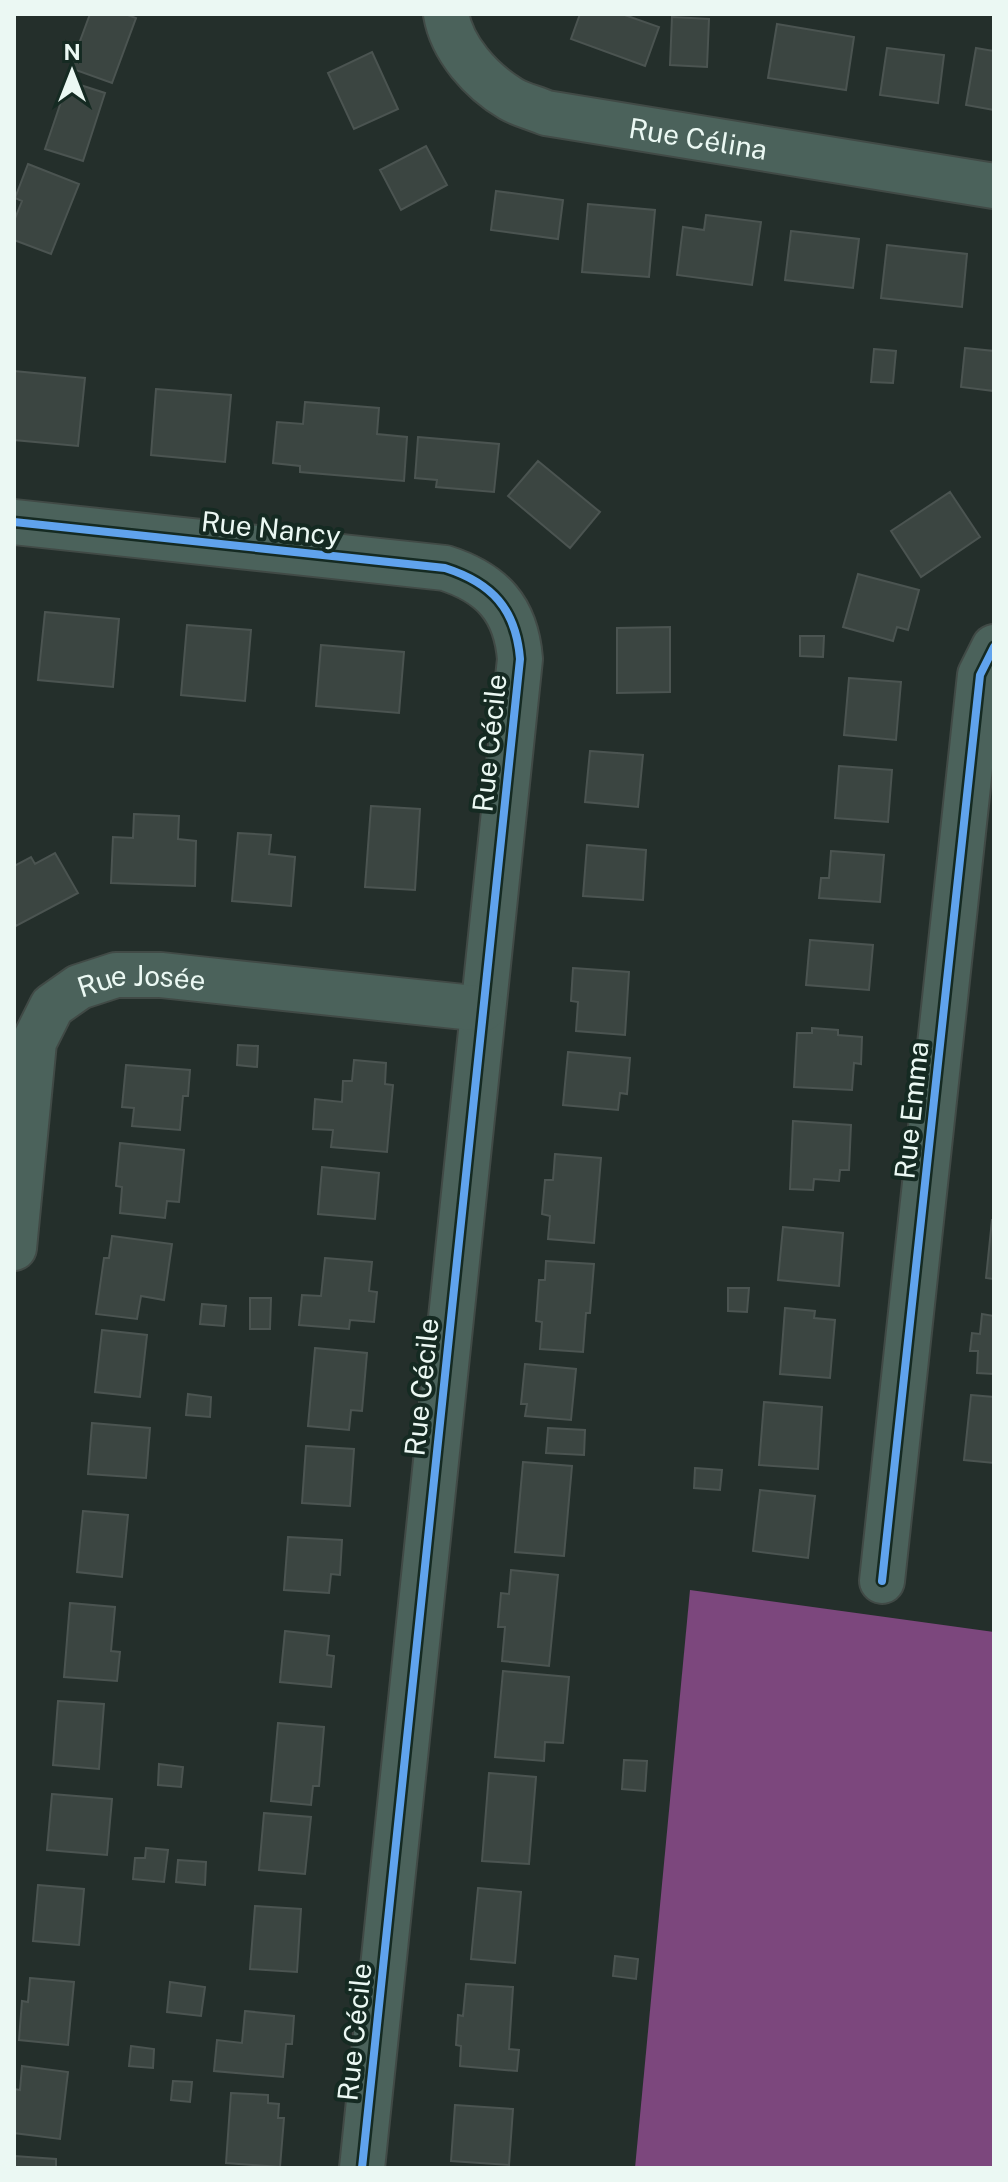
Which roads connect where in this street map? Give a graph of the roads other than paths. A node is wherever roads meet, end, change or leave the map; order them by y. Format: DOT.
graph roads {
  1 [pos="446,14"];
  2 [pos="994,186"];
  3 [pos="14,522"];
  4 [pos="508,613"];
  5 [pos="994,647"];
  6 [pos="483,1009"];
  7 [pos="14,1248"];
  8 [pos="882,1581"];
  9 [pos="362,2168"];
  1 -- 2 [label="street, Rue Célina"];
  3 -- 4 [label="street, Rue Nancy"];
  4 -- 6 [label="street, Rue Cécile"];
  5 -- 8 [label="street, Rue Emma"];
  6 -- 7 [label="street, Rue Josée"];
  6 -- 9 [label="street, Rue Cécile"];
}
